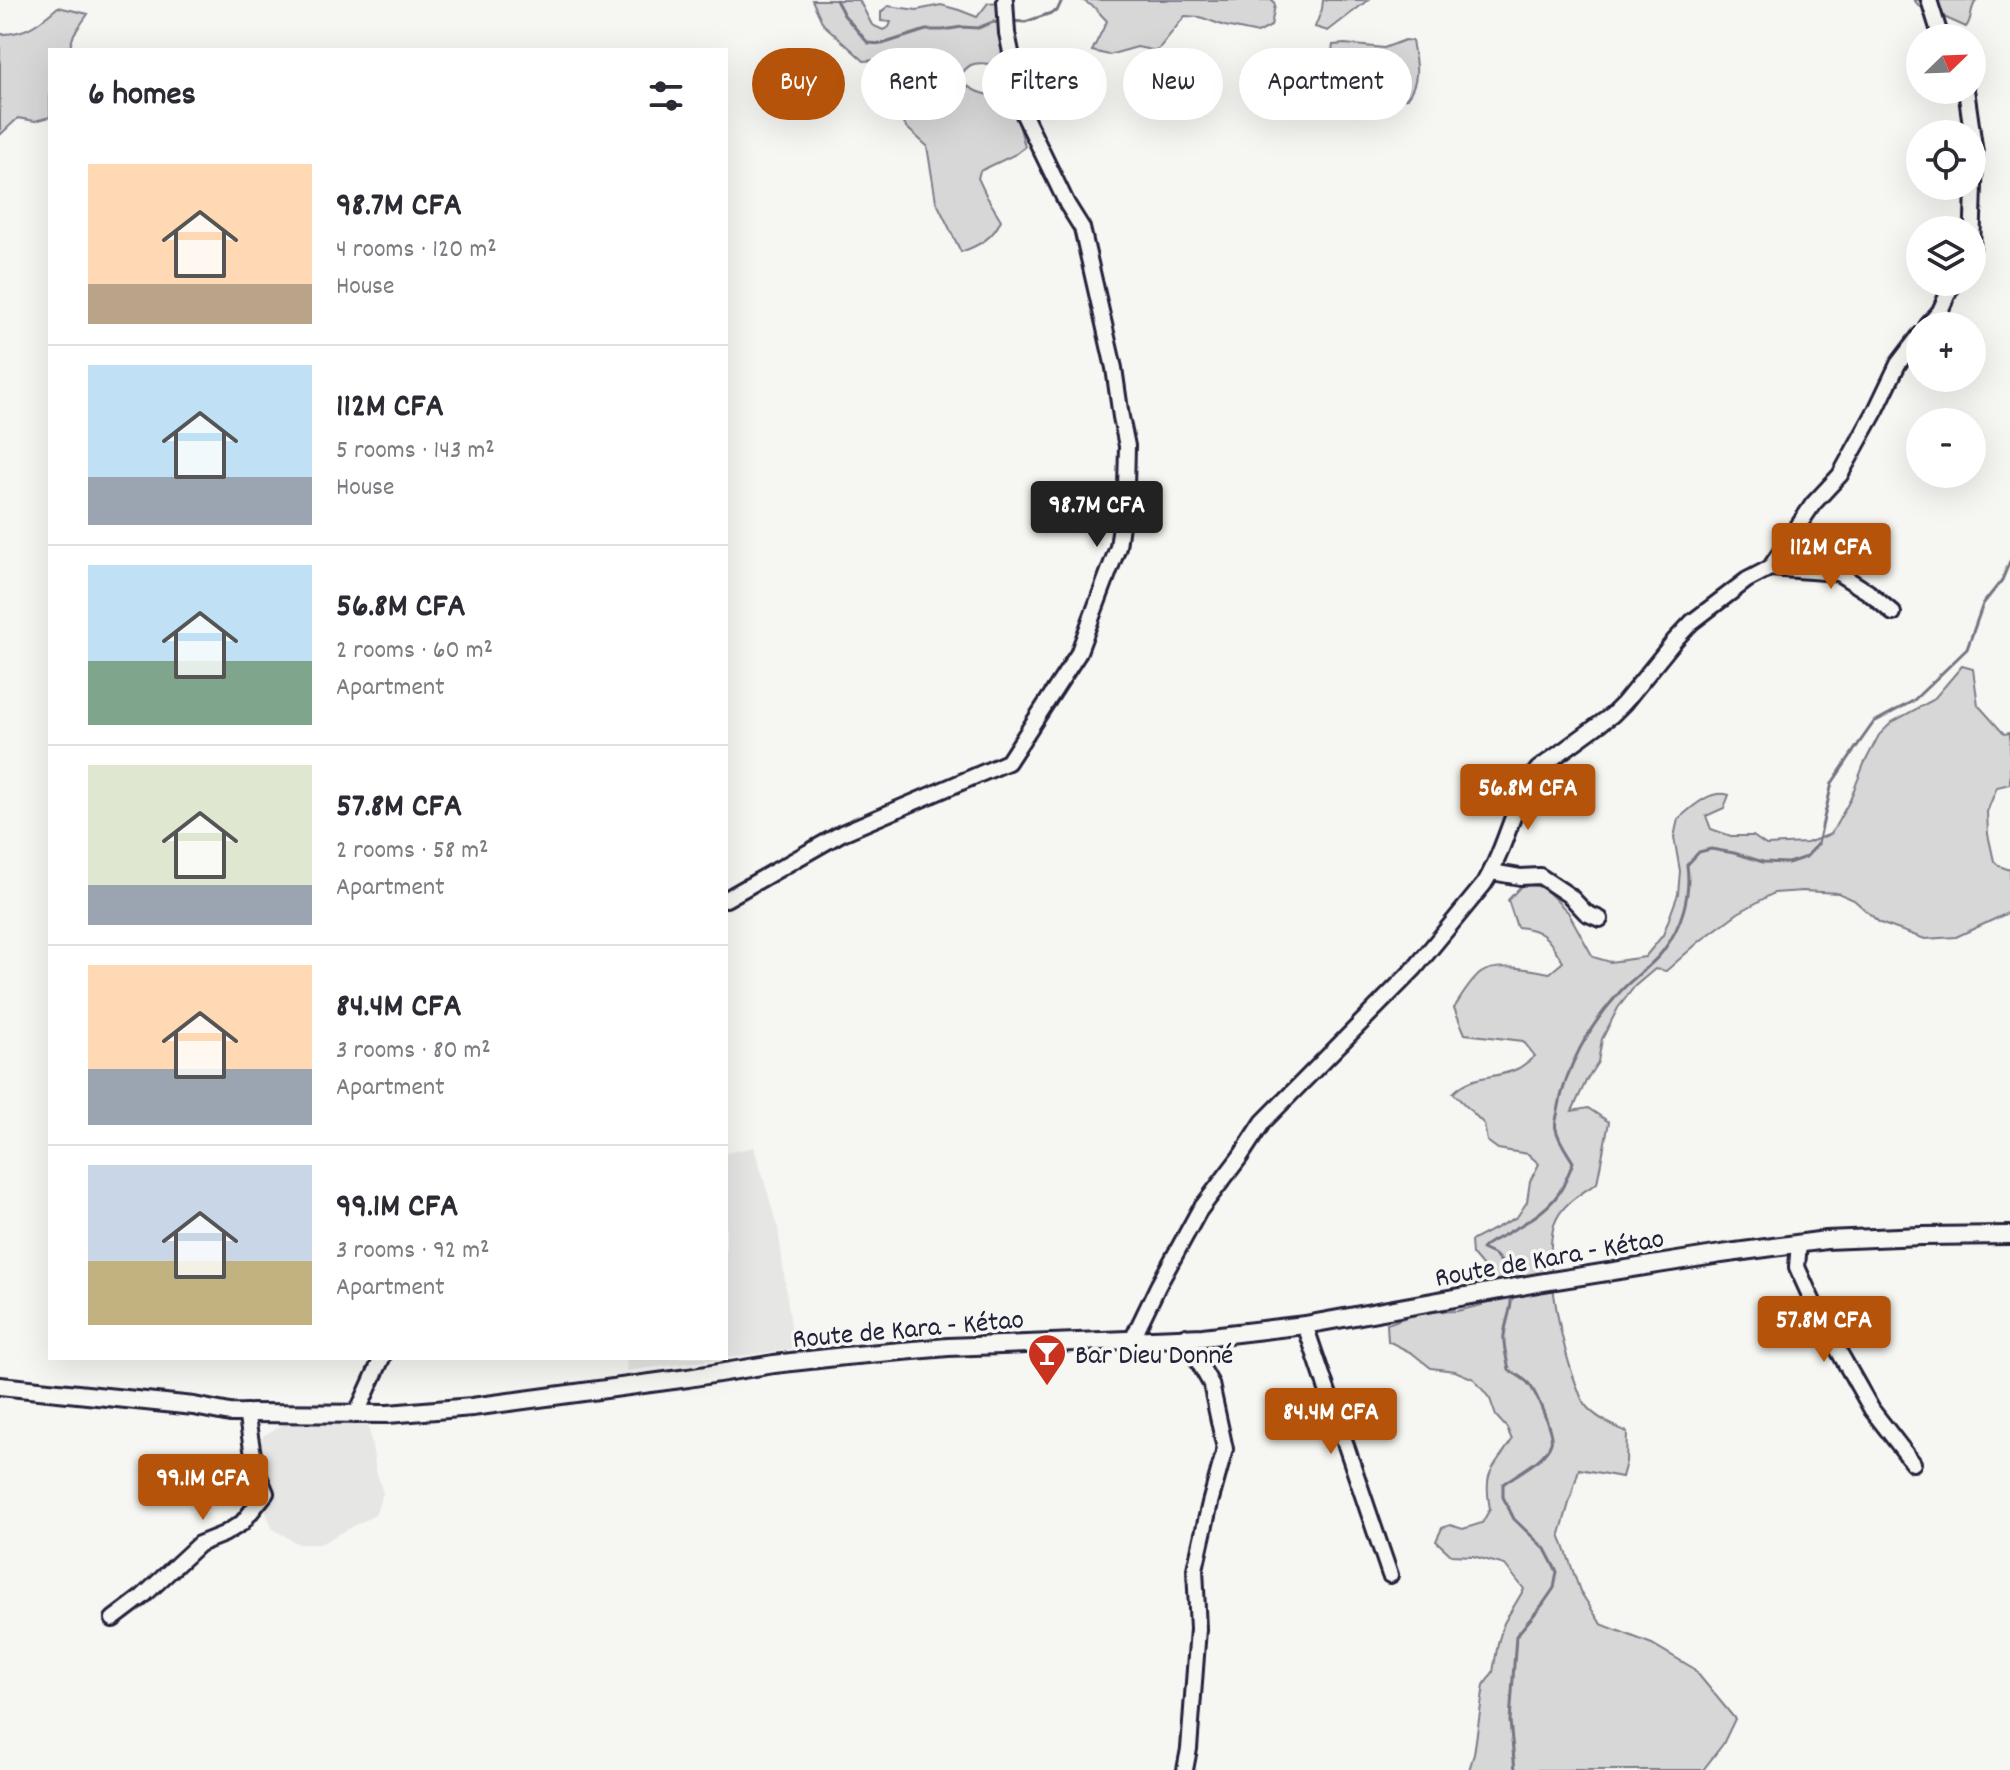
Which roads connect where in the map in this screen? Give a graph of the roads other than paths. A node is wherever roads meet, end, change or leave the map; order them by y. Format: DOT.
graph roads {
  1 [pos="1929,0"];
  2 [pos="1005,7"];
  3 [pos="1937,24"];
  4 [pos="1968,104"];
  5 [pos="1973,216"];
  6 [pos="1906,353"];
  7 [pos="1770,568"];
  8 [pos="1893,613"];
  9 [pos="1492,872"];
  10 [pos="728,898"];
  11 [pos="1600,919"];
  12 [pos="2010,1235"];
  13 [pos="1799,1243"];
  14 [pos="1305,1325"];
  15 [pos="1184,1336"];
  16 [pos="1132,1340"];
  17 [pos="381,1360"];
  18 [pos="0,1386"];
  19 [pos="246,1412"];
  20 [pos="356,1415"];
  21 [pos="1913,1463"];
  22 [pos="1390,1575"];
  23 [pos="113,1619"];
  24 [pos="1185,1770"];
  1 -- 3 [label="street"];
  2 -- 10 [label="street"];
  4 -- 5 [label="street"];
  6 -- 7 [label="street"];
  7 -- 8 [label="street"];
  7 -- 9 [label="street"];
  9 -- 11 [label="street"];
  9 -- 16 [label="street"];
  12 -- 13 [label="main road, Route de Kara - Kétao"];
  13 -- 14 [label="main road, Route de Kara - Kétao"];
  13 -- 21 [label="street"];
  14 -- 15 [label="main road, Route de Kara - Kétao"];
  14 -- 22 [label="street"];
  15 -- 16 [label="main road, Route de Kara - Kétao"];
  15 -- 24 [label="street"];
  16 -- 20 [label="main road, Route de Kara - Kétao"];
  17 -- 20 [label="street"];
  18 -- 19 [label="main road, Route de Kara - Kétao"];
  19 -- 20 [label="main road, Route de Kara - Kétao"];
  19 -- 23 [label="street"];
}
